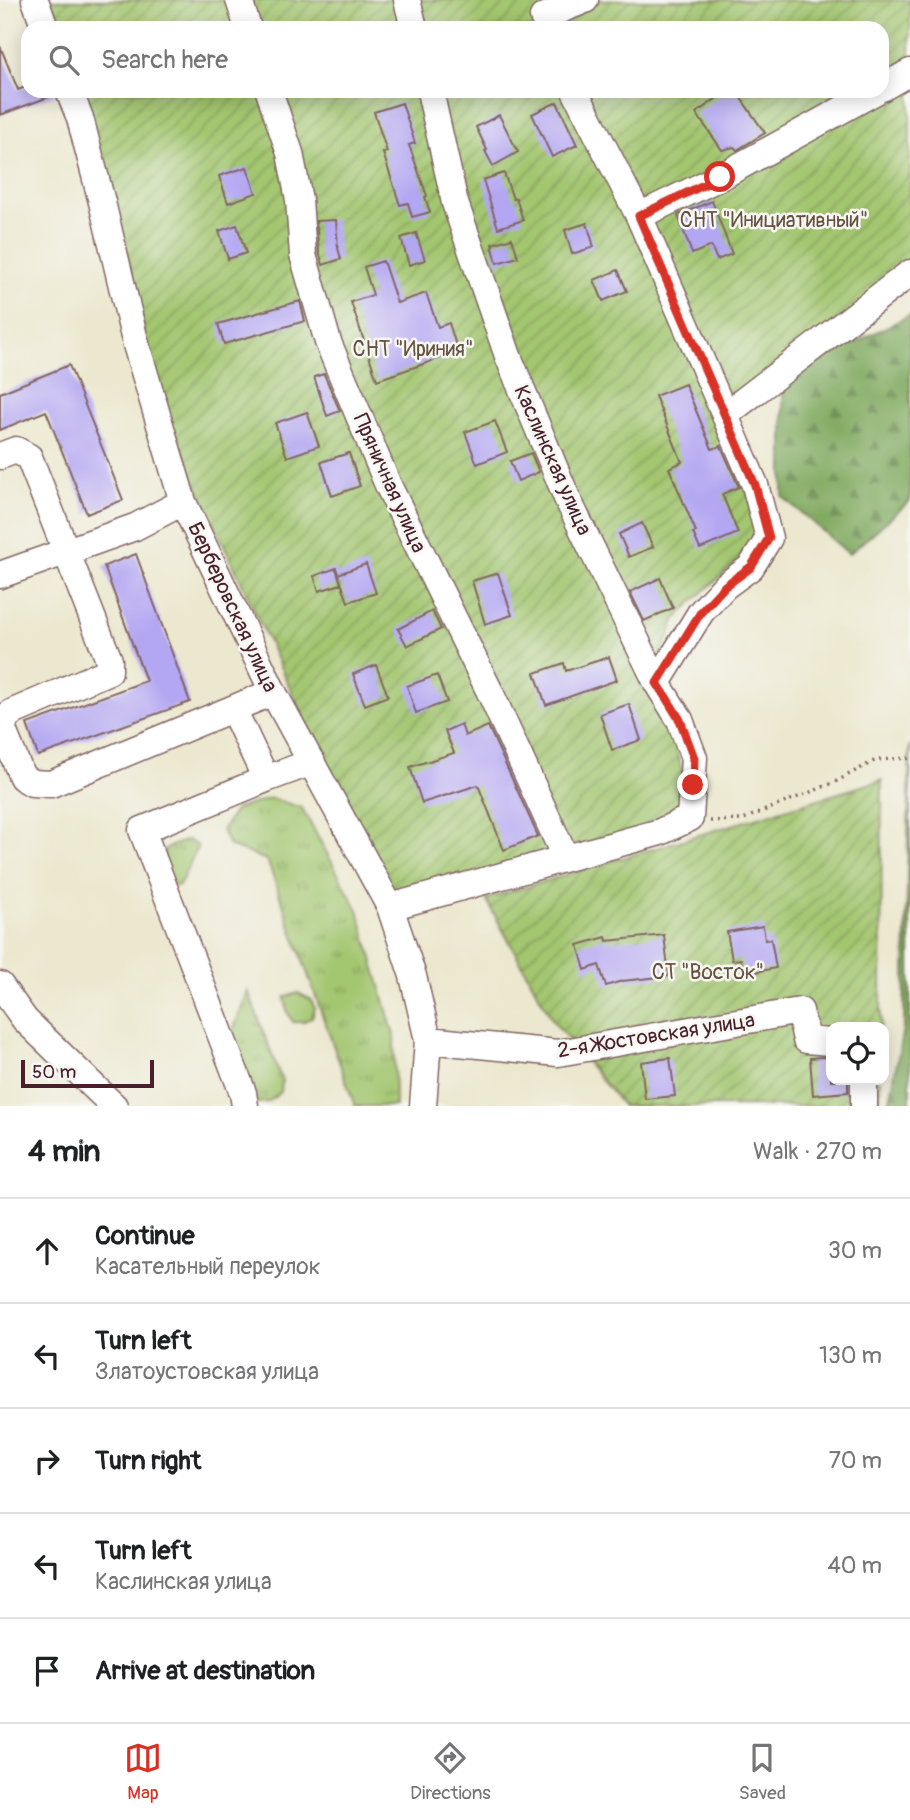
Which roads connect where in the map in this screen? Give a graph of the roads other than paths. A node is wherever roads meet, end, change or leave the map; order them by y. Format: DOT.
graph roads {
  1 [pos="35,0"];
  2 [pos="239,0"];
  3 [pos="407,0"];
  4 [pos="585,0"];
  5 [pos="542,15"];
  6 [pos="42,21"];
  7 [pos="246,21"];
  8 [pos="413,21"];
  9 [pos="910,72"];
  10 [pos="889,84"];
  11 [pos="72,98"];
  12 [pos="271,98"];
  13 [pos="432,98"];
  14 [pos="579,98"];
  15 [pos="863,98"];
  16 [pos="639,216"];
  17 [pos="910,273"];
  18 [pos="725,415"];
  19 [pos="0,456"];
  20 [pos="183,502"];
  21 [pos="65,551"];
  22 [pos="0,575"];
  23 [pos="657,683"];
  24 [pos="273,692"];
  25 [pos="233,709"];
  26 [pos="312,762"];
  27 [pos="266,779"];
  28 [pos="565,858"];
  29 [pos="390,907"];
  30 [pos="0,985"];
  31 [pos="9,1011"];
  32 [pos="428,1040"];
  33 [pos="826,1042"];
  34 [pos="864,1085"];
  35 [pos="114,1106"];
  36 [pos="245,1106"];
  37 [pos="423,1106"];
  38 [pos="864,1106"];
  1 -- 6 [label="street"];
  2 -- 7 [label="street"];
  3 -- 8 [label="street"];
  4 -- 5 [label="street"];
  9 -- 10 [label="street"];
  11 -- 20 [label="street, Берберовская улица"];
  12 -- 28 [label="street, Пряничная улица"];
  13 -- 23 [label="street, Каслинская улица"];
  14 -- 16 [label="street"];
  15 -- 16 [label="street"];
  16 -- 18 [label="street"];
  17 -- 18 [label="street"];
  18 -- 23 [label="street"];
  19 -- 21 [label="street"];
  20 -- 21 [label="street"];
  20 -- 24 [label="street, Берберовская улица"];
  21 -- 22 [label="street"];
  21 -- 25 [label="street"];
  23 -- 28 [label="street, Каслинская улица"];
  24 -- 25 [label="street"];
  24 -- 26 [label="street, Берберовская улица"];
  25 -- 27 [label="street"];
  26 -- 27 [label="street"];
  26 -- 29 [label="street, Берберовская улица"];
  27 -- 36 [label="street"];
  28 -- 29 [label="street"];
  29 -- 32 [label="street, Берберовская улица"];
  30 -- 31 [label="street"];
  31 -- 35 [label="street"];
  32 -- 33 [label="street, 2-я Жостовская улица"];
  32 -- 37 [label="street, Берберовская улица"];
  34 -- 38 [label="street"];
}
